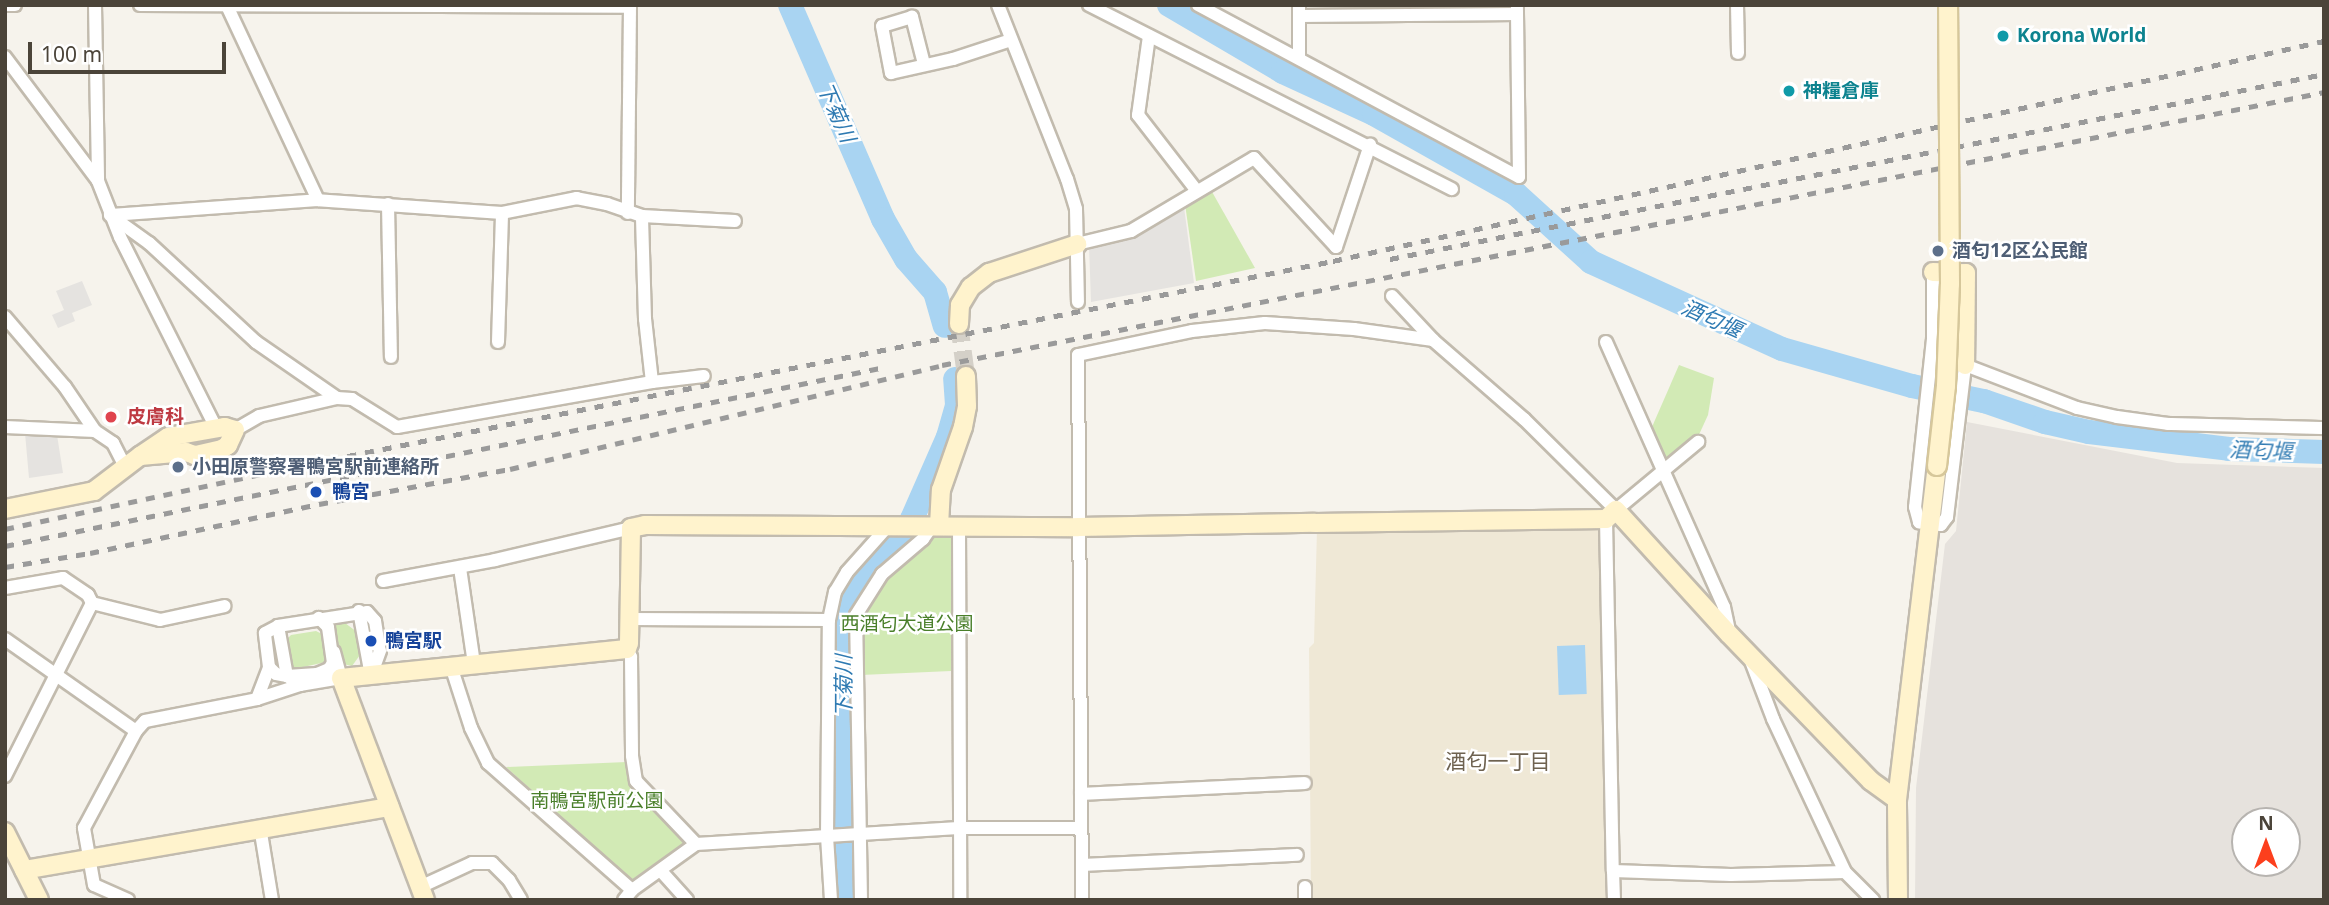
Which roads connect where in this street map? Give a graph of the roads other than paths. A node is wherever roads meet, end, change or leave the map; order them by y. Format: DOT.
graph roads {
  1 [pos="5,5"];
  2 [pos="15,5"];
  3 [pos="95,5"];
  4 [pos="140,5"];
  5 [pos="285,5"];
  6 [pos="998,5"];
  7 [pos="1089,5"];
  8 [pos="1737,5"];
  9 [pos="1948,5"];
  10 [pos="228,6"];
  11 [pos="1200,6"];
  12 [pos="1517,9"];
  13 [pos="1299,11"];
  14 [pos="1149,36"];
  15 [pos="1012,40"];
  16 [pos="1738,53"];
  17 [pos="5,57"];
  18 [pos="1299,57"];
  19 [pos="924,64"];
  20 [pos="1370,145"];
  21 [pos="98,181"];
  22 [pos="1452,189"];
  23 [pos="1197,191"];
  24 [pos="318,200"];
  25 [pos="388,204"];
  26 [pos="502,213"];
  27 [pos="628,213"];
  28 [pos="110,215"];
  29 [pos="642,216"];
  30 [pos="735,221"];
  31 [pos="1077,244"];
  32 [pos="1933,272"];
  33 [pos="1392,296"];
  34 [pos="1078,302"];
  35 [pos="5,317"];
  36 [pos="959,324"];
  37 [pos="1433,340"];
  38 [pos="498,342"];
  39 [pos="1606,342"];
  40 [pos="391,357"];
  41 [pos="1965,365"];
  42 [pos="704,376"];
  43 [pos="966,376"];
  44 [pos="652,382"];
  45 [pos="337,398"];
  46 [pos="5,427"];
  47 [pos="216,428"];
  48 [pos="2324,428"];
  49 [pos="235,430"];
  50 [pos="95,431"];
  51 [pos="1698,442"];
  52 [pos="140,456"];
  53 [pos="124,465"];
  54 [pos="1664,471"];
  55 [pos="5,509"];
  56 [pos="1611,514"];
  57 [pos="892,525"];
  58 [pos="932,526"];
  59 [pos="959,526"];
  60 [pos="1929,526"];
  61 [pos="1079,527"];
  62 [pos="631,528"];
  63 [pos="460,568"];
  64 [pos="383,581"];
  65 [pos="5,588"];
  66 [pos="92,603"];
  67 [pos="225,606"];
  68 [pos="319,618"];
  69 [pos="630,619"];
  70 [pos="829,620"];
  71 [pos="278,626"];
  72 [pos="1729,634"];
  73 [pos="5,639"];
  74 [pos="627,649"];
  75 [pos="334,652"];
  76 [pos="1748,654"];
  77 [pos="474,664"];
  78 [pos="452,666"];
  79 [pos="269,667"];
  80 [pos="57,676"];
  81 [pos="287,676"];
  82 [pos="372,676"];
  83 [pos="341,678"];
  84 [pos="300,685"];
  85 [pos="257,699"];
  86 [pos="136,731"];
  87 [pos="5,776"];
  88 [pos="1305,783"];
  89 [pos="1081,794"];
  90 [pos="1897,800"];
  91 [pos="390,807"];
  92 [pos="260,827"];
  93 [pos="959,828"];
  94 [pos="1081,828"];
  95 [pos="5,832"];
  96 [pos="859,834"];
  97 [pos="827,836"];
  98 [pos="696,845"];
  99 [pos="1297,855"];
  100 [pos="90,857"];
  101 [pos="1082,865"];
  102 [pos="24,870"];
  103 [pos="661,871"];
  104 [pos="1613,871"];
  105 [pos="1845,872"];
  106 [pos="422,893"];
  107 [pos="628,895"];
  108 [pos="39,900"];
  109 [pos="128,900"];
  110 [pos="272,900"];
  111 [pos="521,900"];
  112 [pos="687,900"];
  113 [pos="831,900"];
  114 [pos="861,900"];
  115 [pos="960,900"];
  116 [pos="1082,900"];
  117 [pos="1614,900"];
  118 [pos="1873,900"];
  119 [pos="1898,900"];
  1 -- 2 [label="street"];
  3 -- 21 [label="street"];
  4 -- 10 [label="street"];
  5 -- 10 [label="street"];
  5 -- 27 [label="street"];
  6 -- 15 [label="street"];
  7 -- 14 [label="street"];
  8 -- 16 [label="street"];
  9 -- 60 [label="street, bridge"];
  10 -- 24 [label="street"];
  11 -- 18 [label="street"];
  12 -- 13 [label="street"];
  12 -- 18 [label="street"];
  13 -- 18 [label="street"];
  14 -- 20 [label="street"];
  14 -- 23 [label="street"];
  15 -- 19 [label="street"];
  15 -- 31 [label="street"];
  17 -- 21 [label="street"];
  19 -- 19 [label="street"];
  20 -- 22 [label="street"];
  20 -- 23 [label="street"];
  21 -- 28 [label="street"];
  23 -- 31 [label="street"];
  24 -- 25 [label="street"];
  24 -- 28 [label="street"];
  25 -- 26 [label="street"];
  25 -- 40 [label="street"];
  26 -- 27 [label="street"];
  26 -- 38 [label="street"];
  27 -- 29 [label="street"];
  28 -- 45 [label="street"];
  28 -- 47 [label="street"];
  29 -- 30 [label="street"];
  29 -- 44 [label="street"];
  31 -- 34 [label="street"];
  31 -- 36 [label="street"];
  32 -- 41 [label="street"];
  32 -- 60 [label="street"];
  33 -- 37 [label="street"];
  35 -- 50 [label="street"];
  37 -- 56 [label="street"];
  37 -- 61 [label="street"];
  39 -- 54 [label="street"];
  41 -- 48 [label="street"];
  41 -- 60 [label="street"];
  42 -- 44 [label="street"];
  43 -- 58 [label="street"];
  44 -- 45 [label="street"];
  45 -- 49 [label="street"];
  46 -- 50 [label="street"];
  47 -- 49 [label="street"];
  47 -- 52 [label="street"];
  49 -- 52 [label="street"];
  50 -- 53 [label="street"];
  51 -- 54 [label="street"];
  52 -- 53 [label="street"];
  53 -- 55 [label="street"];
  54 -- 56 [label="street"];
  54 -- 72 [label="street"];
  56 -- 61 [label="street"];
  56 -- 72 [label="street"];
  56 -- 104 [label="street"];
  57 -- 58 [label="street"];
  57 -- 62 [label="street"];
  57 -- 70 [label="street"];
  58 -- 59 [label="street"];
  58 -- 96 [label="street"];
  59 -- 61 [label="street"];
  59 -- 93 [label="street"];
  60 -- 90 [label="street"];
  61 -- 89 [label="street"];
  62 -- 63 [label="street"];
  62 -- 69 [label="street"];
  63 -- 64 [label="street"];
  63 -- 77 [label="street"];
  65 -- 66 [label="street"];
  66 -- 67 [label="street"];
  66 -- 80 [label="street"];
  68 -- 71 [label="street"];
  68 -- 75 [label="street"];
  68 -- 82 [label="street"];
  69 -- 70 [label="street"];
  69 -- 74 [label="street"];
  70 -- 97 [label="street"];
  71 -- 79 [label="street"];
  71 -- 81 [label="street"];
  72 -- 76 [label="street"];
  73 -- 80 [label="street"];
  74 -- 77 [label="street"];
  74 -- 98 [label="street"];
  75 -- 81 [label="street"];
  75 -- 83 [label="street"];
  76 -- 90 [label="street"];
  76 -- 105 [label="street"];
  77 -- 78 [label="street"];
  78 -- 82 [label="street"];
  78 -- 107 [label="street"];
  79 -- 81 [label="street"];
  79 -- 85 [label="street"];
  80 -- 86 [label="street"];
  80 -- 87 [label="street"];
  81 -- 84 [label="street"];
  82 -- 83 [label="street"];
  83 -- 84 [label="street"];
  83 -- 91 [label="street"];
  84 -- 85 [label="street"];
  85 -- 86 [label="street"];
  86 -- 100 [label="street"];
  88 -- 89 [label="street"];
  89 -- 94 [label="street"];
  90 -- 119 [label="street"];
  91 -- 92 [label="street"];
  91 -- 106 [label="street"];
  92 -- 100 [label="street"];
  92 -- 110 [label="street"];
  93 -- 94 [label="street"];
  93 -- 96 [label="street"];
  93 -- 115 [label="street"];
  94 -- 101 [label="street"];
  95 -- 102 [label="street"];
  96 -- 97 [label="street"];
  96 -- 114 [label="street"];
  97 -- 98 [label="street"];
  97 -- 113 [label="street"];
  98 -- 103 [label="street"];
  99 -- 101 [label="street"];
  100 -- 102 [label="street"];
  100 -- 109 [label="street"];
  101 -- 116 [label="street"];
  102 -- 108 [label="street"];
  103 -- 107 [label="street"];
  103 -- 112 [label="street"];
  104 -- 105 [label="street"];
  104 -- 117 [label="street"];
  105 -- 118 [label="street"];
  106 -- 111 [label="street"];
}
